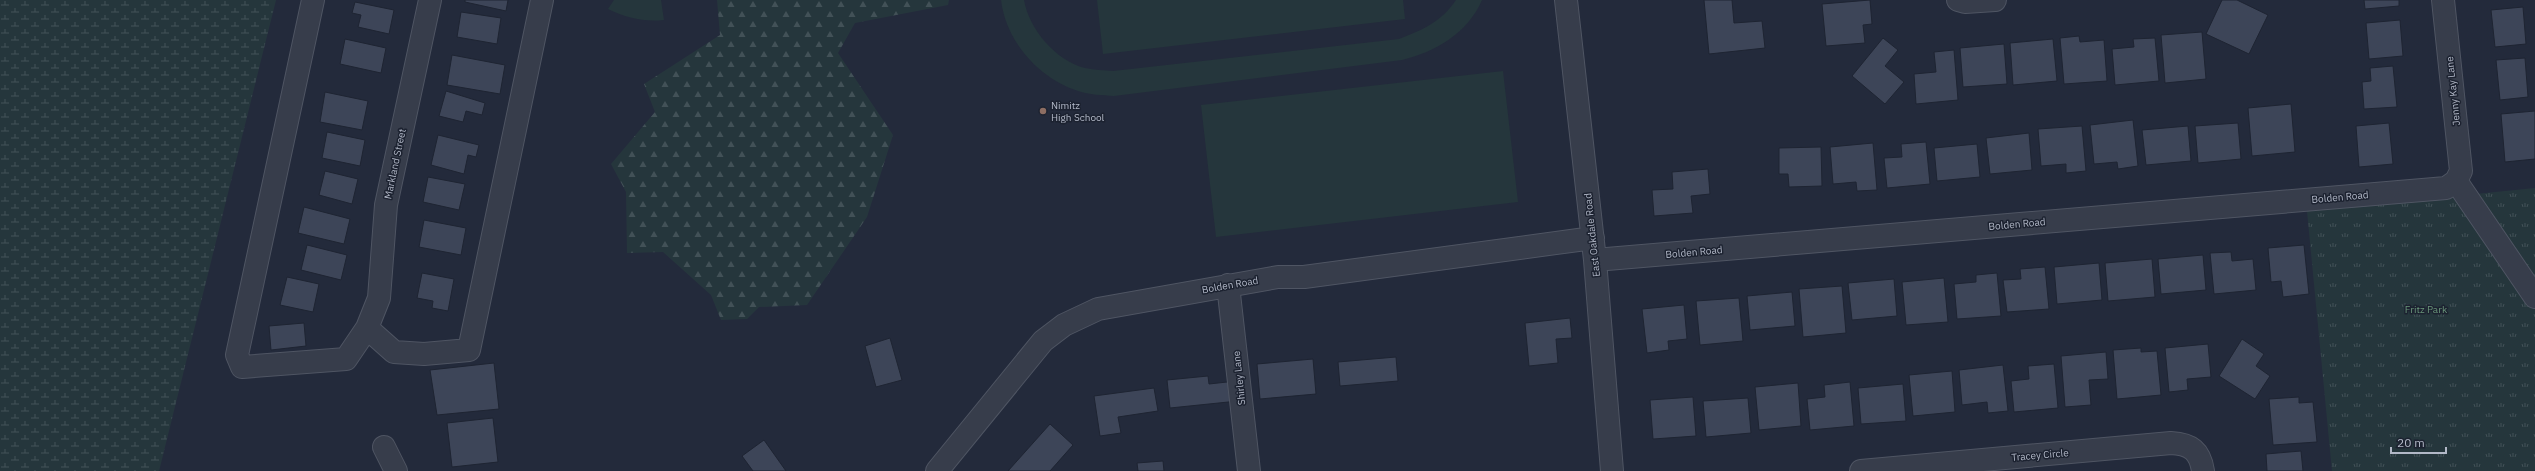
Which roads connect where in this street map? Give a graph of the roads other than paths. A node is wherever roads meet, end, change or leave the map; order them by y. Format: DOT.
graph roads {
  1 [pos="313,0"];
  2 [pos="430,0"];
  3 [pos="542,0"];
  4 [pos="1566,0"];
  5 [pos="1958,0"];
  6 [pos="1995,0"];
  7 [pos="2443,0"];
  8 [pos="2447,185"];
  9 [pos="1593,238"];
  10 [pos="1596,260"];
  11 [pos="1228,285"];
  12 [pos="2535,297"];
  13 [pos="367,328"];
  14 [pos="384,447"];
  15 [pos="396,471"];
  16 [pos="937,471"];
  17 [pos="1249,471"];
  18 [pos="1612,471"];
  19 [pos="1861,471"];
  20 [pos="2203,471"];
  1 -- 13 [label="street, Markland Street"];
  2 -- 13 [label="street, Markland Street"];
  3 -- 13 [label="street"];
  4 -- 9 [label="street, East Oakdale Road"];
  5 -- 6 [label="street"];
  7 -- 8 [label="street, Jenny Kay Lane"];
  8 -- 10 [label="street, Bolden Road"];
  8 -- 12 [label="street"];
  9 -- 10 [label="street, East Oakdale Road"];
  9 -- 11 [label="street, Bolden Road"];
  10 -- 18 [label="street, East Oakdale Road"];
  11 -- 16 [label="street, Bolden Road"];
  11 -- 17 [label="street, Shirley Lane"];
  14 -- 15 [label="street"];
  19 -- 20 [label="street, Tracey Circle"];
}
